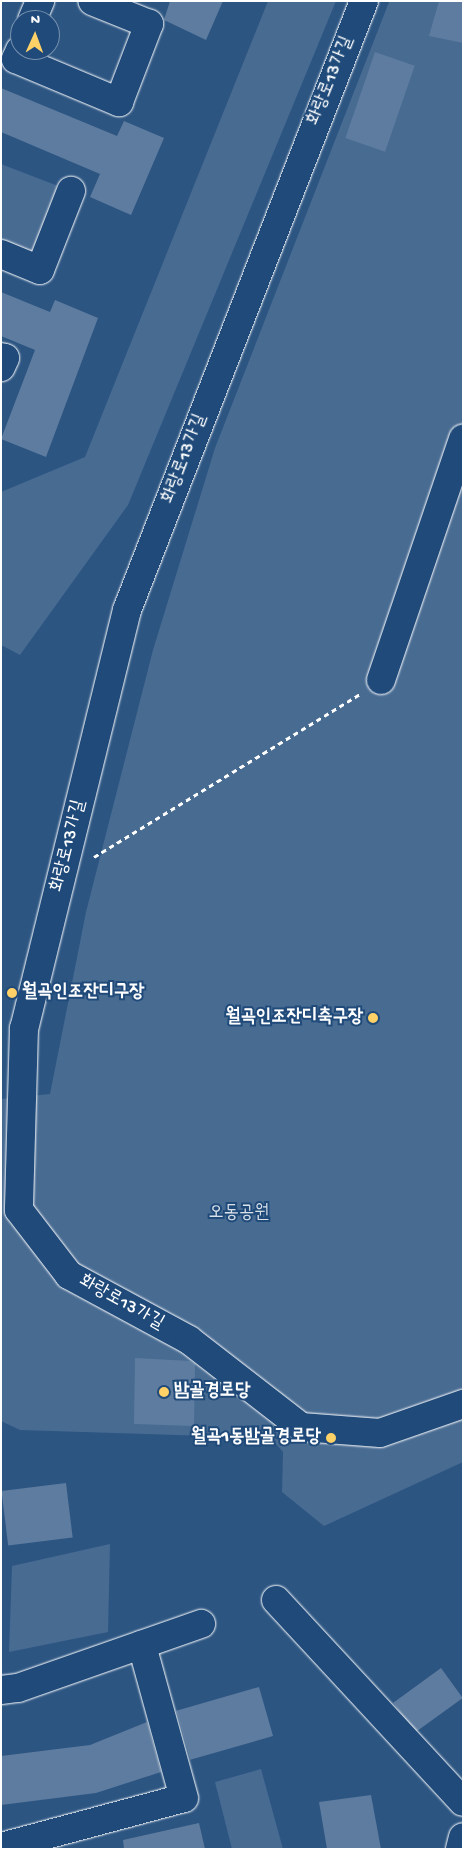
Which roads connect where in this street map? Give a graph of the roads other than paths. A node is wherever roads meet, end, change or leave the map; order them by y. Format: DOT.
graph roads {
  1 [pos="92,1"];
  2 [pos="364,1"];
  3 [pos="18,60"];
  4 [pos="71,191"];
  5 [pos="1,254"];
  6 [pos="1,357"];
  7 [pos="1,367"];
  8 [pos="463,439"];
  9 [pos="382,680"];
  10 [pos="13,1028"];
  11 [pos="463,1404"];
  12 [pos="276,1600"];
  13 [pos="201,1624"];
  14 [pos="142,1644"];
  15 [pos="1,1690"];
  16 [pos="463,1802"];
  17 [pos="463,1837"];
  18 [pos="1,1847"];
  19 [pos="460,1849"];
  1 -- 3 [label="street"];
  2 -- 10 [label="street, 화랑로13가길"];
  4 -- 5 [label="street"];
  6 -- 7 [label="street"];
  8 -- 9 [label="street"];
  10 -- 11 [label="street, 화랑로13가길"];
  12 -- 16 [label="street"];
  13 -- 14 [label="street"];
  14 -- 15 [label="street"];
  14 -- 18 [label="street"];
  17 -- 19 [label="street"];
}
